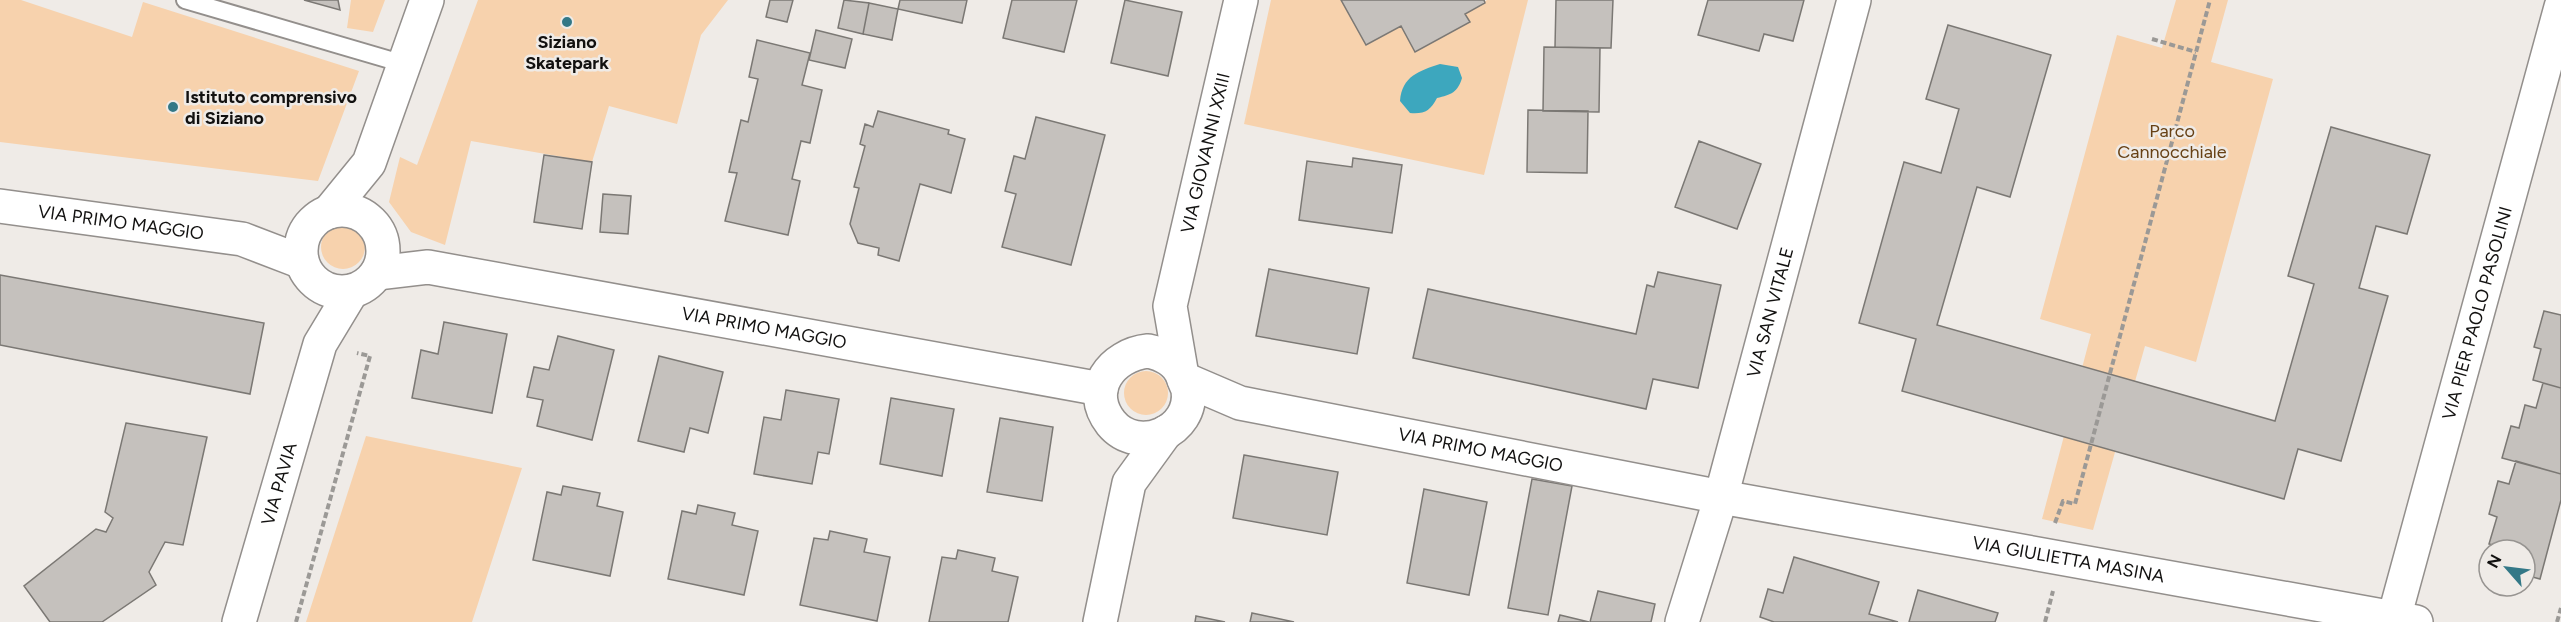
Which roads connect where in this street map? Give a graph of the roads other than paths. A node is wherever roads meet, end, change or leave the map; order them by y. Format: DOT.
graph roads {
  1 [pos="185,0"];
  2 [pos="427,0"];
  3 [pos="1241,0"];
  4 [pos="1854,0"];
  5 [pos="2561,7"];
  6 [pos="404,64"];
  7 [pos="369,163"];
  8 [pos="0,206"];
  9 [pos="320,218"];
  10 [pos="377,231"];
  11 [pos="242,239"];
  12 [pos="428,267"];
  13 [pos="306,269"];
  14 [pos="364,282"];
  15 [pos="1170,306"];
  16 [pos="320,344"];
  17 [pos="1133,353"];
  18 [pos="1182,375"];
  19 [pos="1101,389"];
  20 [pos="1240,403"];
  21 [pos="1174,426"];
  22 [pos="1117,429"];
  23 [pos="1129,483"];
  24 [pos="1721,497"];
  25 [pos="2405,620"];
  26 [pos="239,622"];
  27 [pos="1100,622"];
  28 [pos="1682,622"];
  1 -- 6 [label="lane"];
  2 -- 6 [label="street"];
  3 -- 15 [label="street, VIA GIOVANNI XXIII"];
  4 -- 24 [label="street, VIA SAN VITALE"];
  5 -- 25 [label="street, VIA PIER PAOLO PASOLINI"];
  6 -- 7 [label="street"];
  7 -- 9 [label="street"];
  7 -- 10 [label="street"];
  8 -- 11 [label="street, VIA PRIMO MAGGIO"];
  9 -- 10 [label="street, VIA PRIMO MAGGIO"];
  9 -- 11 [label="street, VIA PRIMO MAGGIO"];
  9 -- 13 [label="street"];
  10 -- 12 [label="street, VIA PRIMO MAGGIO"];
  10 -- 14 [label="street"];
  11 -- 13 [label="street, VIA PRIMO MAGGIO"];
  12 -- 14 [label="street, VIA PRIMO MAGGIO"];
  12 -- 19 [label="street, VIA PRIMO MAGGIO"];
  13 -- 14 [label="street, VIA PRIMO MAGGIO"];
  13 -- 16 [label="street, VIA PAVIA"];
  14 -- 16 [label="street, VIA PAVIA"];
  15 -- 17 [label="street, VIA GIOVANNI XXIII"];
  15 -- 18 [label="street, VIA GIOVANNI XXIII"];
  16 -- 26 [label="street, VIA PAVIA"];
  17 -- 18 [label="street, VIA PRIMO MAGGIO"];
  17 -- 19 [label="street"];
  18 -- 20 [label="street, VIA PRIMO MAGGIO"];
  18 -- 21 [label="street"];
  19 -- 22 [label="street"];
  20 -- 21 [label="street, VIA PRIMO MAGGIO"];
  20 -- 24 [label="street, VIA PRIMO MAGGIO"];
  21 -- 22 [label="street, VIA PRIMO MAGGIO"];
  21 -- 23 [label="street"];
  22 -- 23 [label="street"];
  23 -- 27 [label="street"];
  24 -- 25 [label="street, VIA GIULIETTA MASINA"];
  24 -- 28 [label="street, VIA SAN VITALE"];
}
